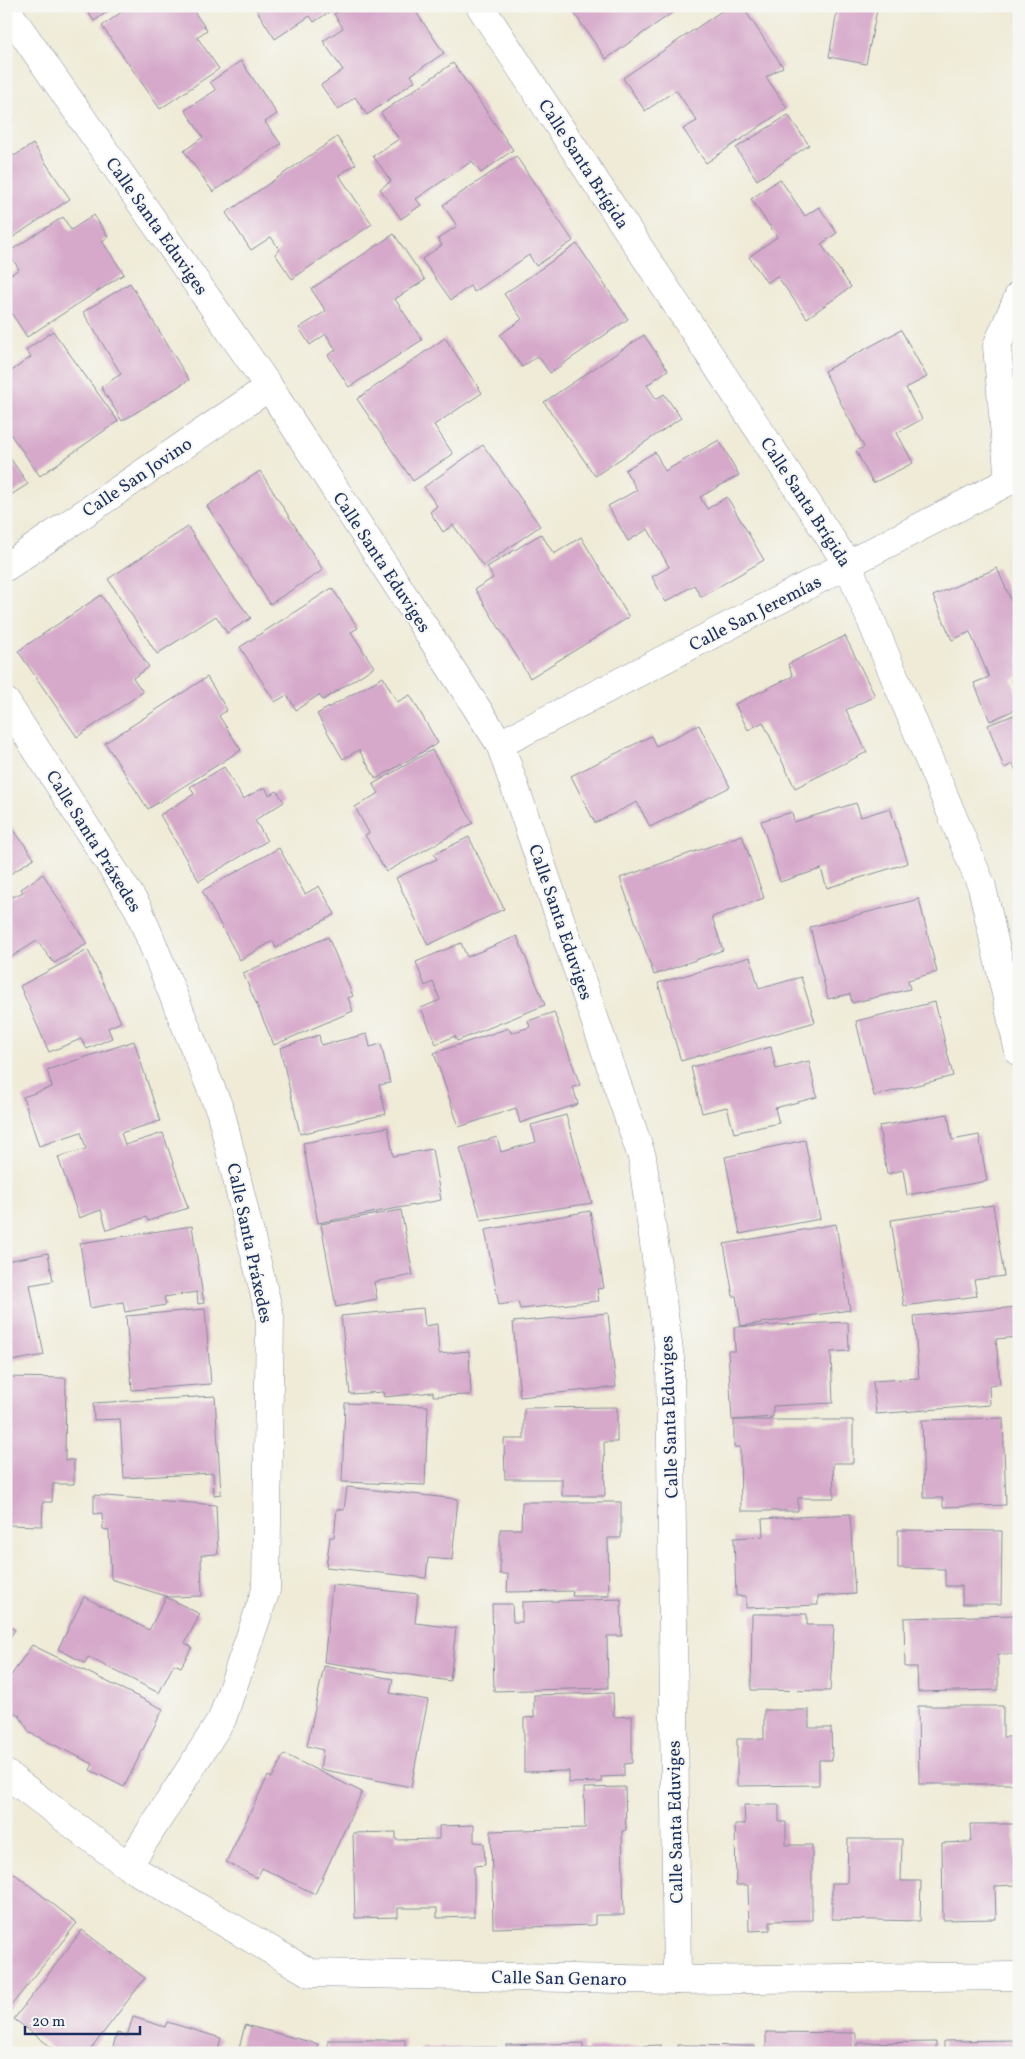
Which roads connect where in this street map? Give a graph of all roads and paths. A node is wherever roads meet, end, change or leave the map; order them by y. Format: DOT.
graph roads {
  1 [pos="480,6"];
  2 [pos="6,9"];
  3 [pos="1019,296"];
  4 [pos="269,387"];
  5 [pos="1014,486"];
  6 [pos="848,565"];
  7 [pos="6,567"];
  8 [pos="6,702"];
  9 [pos="500,744"];
  10 [pos="1019,1052"];
  11 [pos="6,1774"];
  12 [pos="128,1866"];
  13 [pos="1019,1976"];
  14 [pos="677,1980"];
  1 -- 6 [label="street, Calle Santa Brígida"];
  2 -- 4 [label="street, Calle Santa Eduviges"];
  3 -- 5 [label="street"];
  4 -- 7 [label="street, Calle San Jovino"];
  4 -- 9 [label="street, Calle Santa Eduviges"];
  5 -- 6 [label="street, Calle San Jeremías"];
  6 -- 9 [label="street, Calle San Jeremías"];
  6 -- 10 [label="street, Calle Santa Brígida"];
  8 -- 12 [label="street, Calle Santa Práxedes"];
  9 -- 14 [label="street, Calle Santa Eduviges"];
  11 -- 12 [label="street, Calle San Genaro"];
  12 -- 14 [label="street, Calle San Genaro"];
  13 -- 14 [label="street, Calle San Genaro"];
}
